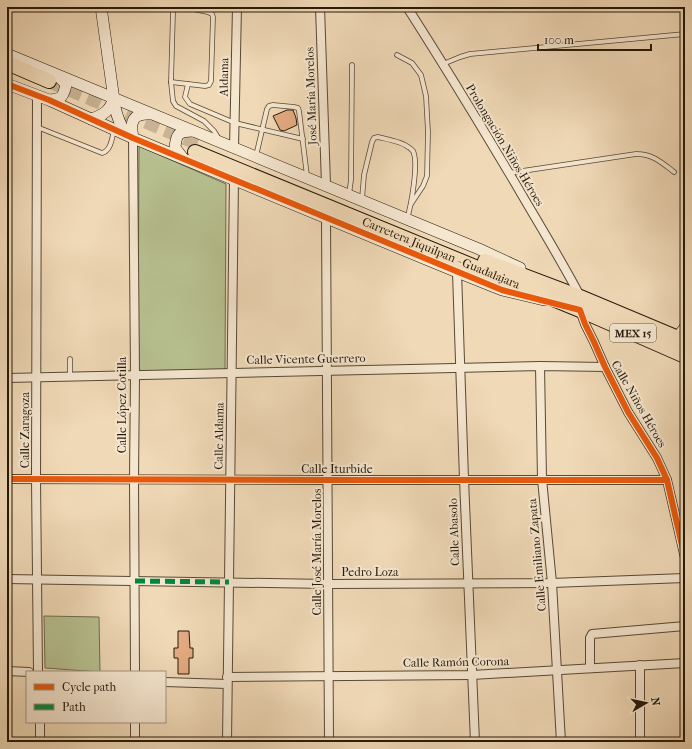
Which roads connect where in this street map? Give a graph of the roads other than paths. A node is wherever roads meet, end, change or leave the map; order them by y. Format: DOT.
graph roads {
  1 [pos="101,7"];
  2 [pos="177,7"];
  3 [pos="183,7"];
  4 [pos="237,7"];
  5 [pos="320,7"];
  6 [pos="407,7"];
  7 [pos="685,34"];
  8 [pos="7,54"];
  9 [pos="397,55"];
  10 [pos="7,63"];
  11 [pos="443,64"];
  12 [pos="352,65"];
  13 [pos="7,73"];
  14 [pos="172,82"];
  15 [pos="7,84"];
  16 [pos="188,84"];
  17 [pos="48,88"];
  18 [pos="114,99"];
  19 [pos="155,115"];
  20 [pos="91,119"];
  21 [pos="235,123"];
  22 [pos="37,127"];
  23 [pos="114,130"];
  24 [pos="263,130"];
  25 [pos="192,131"];
  26 [pos="130,136"];
  27 [pos="303,139"];
  28 [pos="221,142"];
  29 [pos="234,148"];
  30 [pos="192,151"];
  31 [pos="256,157"];
  32 [pos="674,172"];
  33 [pos="509,173"];
  34 [pos="234,179"];
  35 [pos="308,179"];
  36 [pos="326,185"];
  37 [pos="349,195"];
  38 [pos="362,200"];
  39 [pos="411,205"];
  40 [pos="326,217"];
  41 [pos="407,219"];
  42 [pos="458,272"];
  43 [pos="580,303"];
  44 [pos="685,322"];
  45 [pos="682,339"];
  46 [pos="685,356"];
  47 [pos="70,359"];
  48 [pos="540,366"];
  49 [pos="605,367"];
  50 [pos="461,368"];
  51 [pos="327,371"];
  52 [pos="231,373"];
  53 [pos="135,375"];
  54 [pos="70,376"];
  55 [pos="36,377"];
  56 [pos="7,378"];
  57 [pos="7,479"];
  58 [pos="36,479"];
  59 [pos="134,479"];
  60 [pos="230,479"];
  61 [pos="542,479"];
  62 [pos="327,480"];
  63 [pos="464,480"];
  64 [pos="666,480"];
  65 [pos="685,558"];
  66 [pos="685,578"];
  67 [pos="7,579"];
  68 [pos="38,580"];
  69 [pos="135,581"];
  70 [pos="229,582"];
  71 [pos="468,583"];
  72 [pos="552,583"];
  73 [pos="328,584"];
  74 [pos="685,626"];
  75 [pos="685,663"];
  76 [pos="640,665"];
  77 [pos="590,668"];
  78 [pos="7,671"];
  79 [pos="38,671"];
  80 [pos="135,671"];
  81 [pos="557,671"];
  82 [pos="26,672"];
  83 [pos="328,676"];
  84 [pos="472,676"];
  85 [pos="227,680"];
  86 [pos="166,682"];
  87 [pos="40,723"];
  88 [pos="135,723"];
  89 [pos="40,742"];
  90 [pos="135,742"];
  91 [pos="227,742"];
  92 [pos="329,742"];
  93 [pos="474,742"];
  94 [pos="561,742"];
  95 [pos="640,742"];
  1 -- 18 [label="street"];
  2 -- 14 [label="lane"];
  3 -- 16 [label="lane"];
  4 -- 21 [label="street, Aldama"];
  5 -- 36 [label="street, José María Morelos"];
  6 -- 11 [label="street, Prolongación Niños Héroes"];
  7 -- 11 [label="lane"];
  8 -- 17 [label="street"];
  9 -- 39 [label="lane"];
  10 -- 17 [label="highway"];
  11 -- 33 [label="street, Prolongación Niños Héroes"];
  12 -- 37 [label="lane"];
  13 -- 17 [label="highway"];
  14 -- 16 [label="lane"];
  14 -- 28 [label="lane"];
  15 -- 17 [label="street"];
  16 -- 21 [label="lane"];
  17 -- 18 [label="street"];
  17 -- 20 [label="street"];
  17 -- 22 [label="street, Calle Zaragoza"];
  18 -- 19 [label="street"];
  18 -- 20 [label="street"];
  18 -- 26 [label="street"];
  19 -- 25 [label="street"];
  19 -- 26 [label="street"];
  20 -- 23 [label="street"];
  21 -- 24 [label="lane"];
  21 -- 29 [label="street, Aldama"];
  22 -- 23 [label="lane"];
  22 -- 55 [label="street, Calle Zaragoza"];
  23 -- 26 [label="street"];
  24 -- 27 [label="lane"];
  24 -- 27 [label="lane"];
  24 -- 31 [label="lane"];
  25 -- 28 [label="street"];
  25 -- 30 [label="street"];
  26 -- 30 [label="street"];
  26 -- 53 [label="street, Calle López Cotilla"];
  27 -- 35 [label="lane"];
  28 -- 29 [label="street"];
  29 -- 31 [label="street"];
  30 -- 34 [label="street"];
  30 -- 43 [label="highway, Carretera Jiquilpan - Guadalajara / MEX 15"];
  31 -- 35 [label="street"];
  32 -- 33 [label="lane"];
  33 -- 43 [label="street, Prolongación Niños Héroes"];
  34 -- 40 [label="street"];
  34 -- 52 [label="street, Calle Aldama"];
  35 -- 36 [label="street"];
  36 -- 37 [label="street"];
  37 -- 38 [label="street"];
  38 -- 39 [label="lane"];
  38 -- 41 [label="street"];
  39 -- 41 [label="lane"];
  40 -- 42 [label="street"];
  40 -- 51 [label="street, Calle José María Morelos"];
  41 -- 43 [label="street"];
  42 -- 43 [label="street"];
  42 -- 50 [label="street, Calle Abasolo"];
  43 -- 45 [label="highway, Carretera Jiquilpan - Guadalajara / MEX 15"];
  43 -- 46 [label="highway, Carretera Jiquilpan - Guadalajara / MEX 15"];
  43 -- 49 [label="street, Calle Niños Héroes"];
  44 -- 45 [label="lane"];
  47 -- 54 [label="lane"];
  48 -- 49 [label="street, Calle Vicente Guerrero"];
  48 -- 50 [label="street, Calle Vicente Guerrero"];
  48 -- 61 [label="street, Calle Emiliano Zapata"];
  49 -- 64 [label="street, Calle Niños Héroes"];
  50 -- 51 [label="street, Calle Vicente Guerrero"];
  50 -- 63 [label="street, Calle Abasolo"];
  51 -- 52 [label="street, Calle Vicente Guerrero"];
  51 -- 62 [label="street, Calle José María Morelos"];
  52 -- 53 [label="street, Calle Vicente Guerrero"];
  52 -- 60 [label="street, Calle Aldama"];
  53 -- 54 [label="street, Calle Vicente Guerrero"];
  53 -- 59 [label="street, Calle López Cotilla"];
  54 -- 55 [label="street, Calle Vicente Guerrero"];
  55 -- 56 [label="street, Calle Vicente Guerrero"];
  55 -- 58 [label="street, Calle Zaragoza"];
  57 -- 58 [label="street, Calle Iturbide"];
  58 -- 59 [label="street, Calle Iturbide"];
  58 -- 68 [label="street, Calle Zaragoza"];
  59 -- 60 [label="street, Calle Iturbide"];
  59 -- 69 [label="street, Calle López Cotilla"];
  60 -- 62 [label="street, Calle Iturbide"];
  60 -- 70 [label="street, Calle Aldama"];
  61 -- 63 [label="street, Calle Iturbide"];
  61 -- 64 [label="street, Calle Iturbide"];
  61 -- 72 [label="street, Calle Emiliano Zapata"];
  62 -- 63 [label="street, Calle Iturbide"];
  62 -- 73 [label="street, Calle José María Morelos"];
  63 -- 71 [label="street, Calle Abasolo"];
  64 -- 65 [label="street, Calle Niños Héroes"];
  66 -- 72 [label="street, Pedro Loza"];
  67 -- 68 [label="street, Pedro Loza"];
  68 -- 69 [label="street, Pedro Loza"];
  68 -- 79 [label="street, Calle Zaragoza"];
  69 -- 70 [label="street, Pedro Loza"];
  69 -- 80 [label="street, Calle López Cotilla"];
  70 -- 73 [label="street, Pedro Loza"];
  70 -- 85 [label="street, Calle Aldama"];
  71 -- 72 [label="street, Pedro Loza"];
  71 -- 73 [label="street, Pedro Loza"];
  71 -- 84 [label="street, Calle Abasolo"];
  72 -- 81 [label="street, Calle Emiliano Zapata"];
  73 -- 83 [label="street, Calle José María Morelos"];
  74 -- 77 [label="street"];
  75 -- 76 [label="street, Calle Ramón Corona"];
  76 -- 77 [label="street, Calle Ramón Corona"];
  76 -- 95 [label="street"];
  77 -- 81 [label="street, Calle Ramón Corona"];
  78 -- 82 [label="street"];
  81 -- 84 [label="street, Calle Ramón Corona"];
  81 -- 94 [label="street, Calle Emiliano Zapata"];
  83 -- 84 [label="street, Calle Ramón Corona"];
  83 -- 85 [label="street, Calle Ramón Corona"];
  83 -- 92 [label="street, Calle José María Morelos"];
  84 -- 93 [label="street, Calle Abasolo"];
  85 -- 86 [label="street, Calle Ramón Corona"];
  85 -- 91 [label="street, Calle Aldama"];
  87 -- 89 [label="street"];
  88 -- 90 [label="street"];
}
